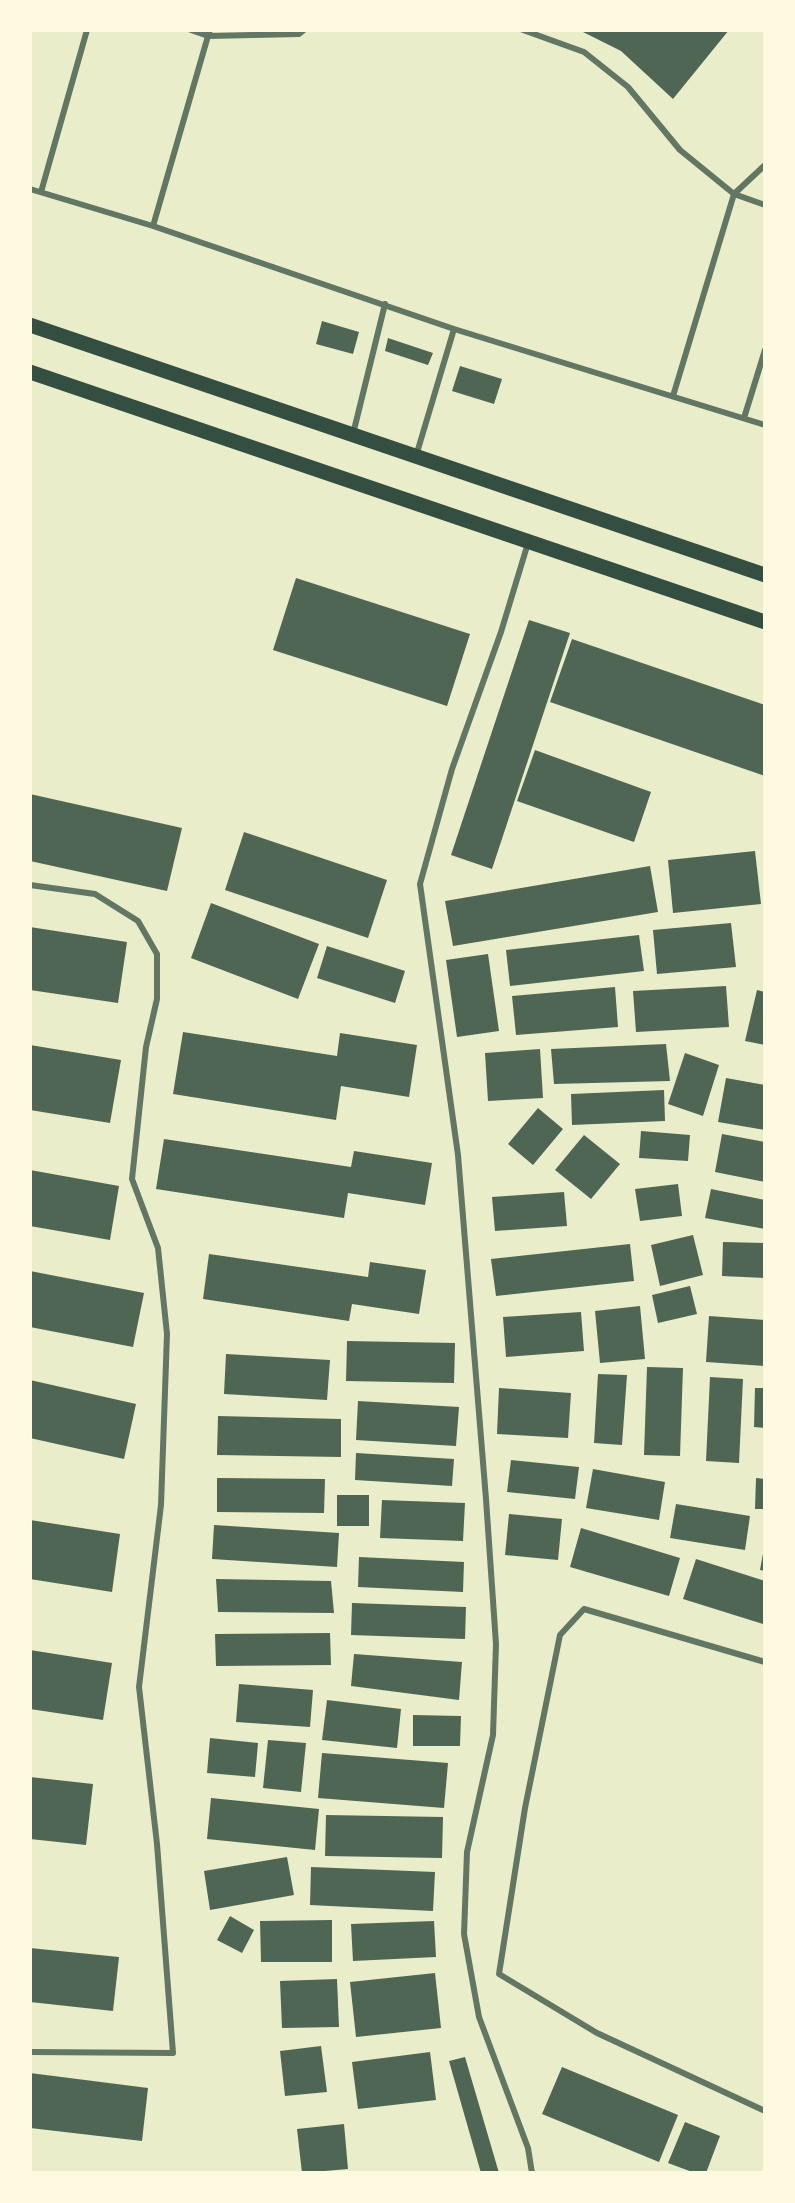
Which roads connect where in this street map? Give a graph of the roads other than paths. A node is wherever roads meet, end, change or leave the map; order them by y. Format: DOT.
graph roads {
  1 [pos="87,30"];
  2 [pos="191,30"];
  3 [pos="304,30"];
  4 [pos="523,30"];
  5 [pos="209,33"];
  6 [pos="765,165"];
  7 [pos="30,189"];
  8 [pos="41,192"];
  9 [pos="734,194"];
  10 [pos="765,205"];
  11 [pos="153,226"];
  12 [pos="385,304"];
  13 [pos="30,325"];
  14 [pos="454,328"];
  15 [pos="765,350"];
  16 [pos="30,372"];
  17 [pos="673,396"];
  18 [pos="744,418"];
  19 [pos="765,425"];
  20 [pos="352,435"];
  21 [pos="416,456"];
  22 [pos="529,542"];
  23 [pos="765,575"];
  24 [pos="765,622"];
  25 [pos="30,885"];
  26 [pos="765,1662"];
  27 [pos="30,2052"];
  28 [pos="765,2111"];
  29 [pos="532,2173"];
  1 -- 8 [label="street"];
  2 -- 5 [label="street"];
  3 -- 5 [label="street"];
  4 -- 9 [label="street"];
  5 -- 11 [label="street"];
  6 -- 9 [label="street"];
  7 -- 8 [label="street"];
  8 -- 11 [label="street"];
  9 -- 10 [label="street"];
  9 -- 17 [label="street"];
  11 -- 12 [label="street"];
  12 -- 14 [label="street"];
  12 -- 20 [label="street"];
  13 -- 20 [label="main road"];
  14 -- 17 [label="street"];
  14 -- 21 [label="street"];
  15 -- 18 [label="street"];
  16 -- 22 [label="main road"];
  17 -- 18 [label="street"];
  18 -- 19 [label="street"];
  20 -- 21 [label="main road"];
  21 -- 23 [label="main road"];
  22 -- 24 [label="main road"];
  22 -- 29 [label="street"];
  25 -- 27 [label="street"];
  26 -- 28 [label="street"];
}
